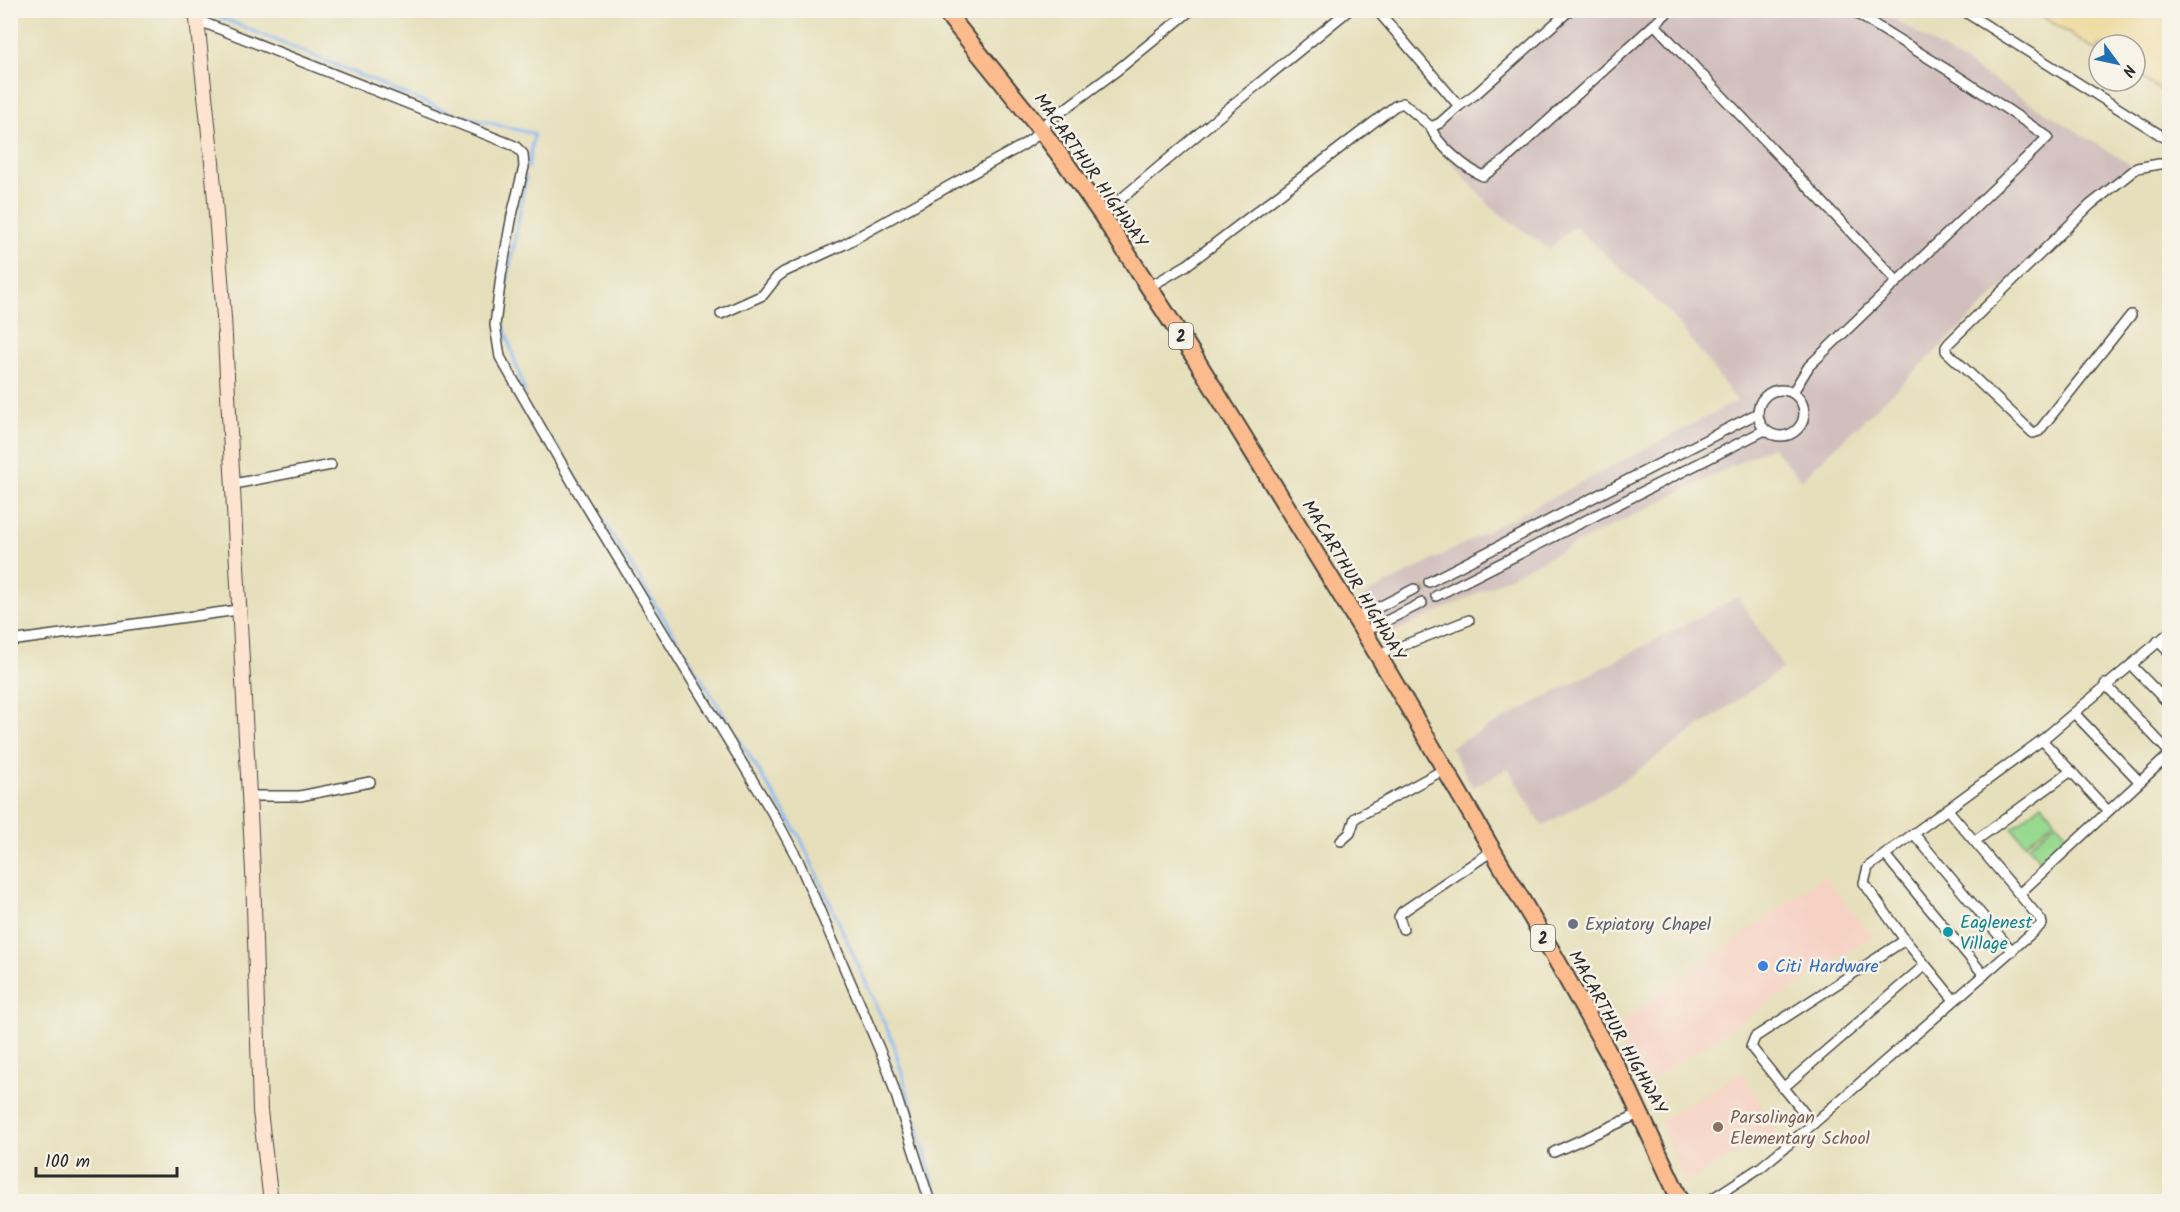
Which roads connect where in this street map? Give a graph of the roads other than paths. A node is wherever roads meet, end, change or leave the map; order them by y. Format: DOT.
graph roads {
  1 [pos="179,10"];
  2 [pos="944,10"];
  3 [pos="1191,10"];
  4 [pos="1349,10"];
  5 [pos="1377,10"];
  6 [pos="1570,10"];
  7 [pos="1670,10"];
  8 [pos="1851,10"];
  9 [pos="1962,10"];
  10 [pos="196,15"];
  11 [pos="1654,25"];
  12 [pos="1459,106"];
  13 [pos="1431,127"];
  14 [pos="1041,130"];
  15 [pos="2169,141"];
  16 [pos="2169,164"];
  17 [pos="1102,215"];
  18 [pos="1897,281"];
  19 [pos="1149,287"];
  20 [pos="721,314"];
  21 [pos="2131,315"];
  22 [pos="1793,392"];
  23 [pos="1758,413"];
  24 [pos="1765,430"];
  25 [pos="1668,459"];
  26 [pos="331,465"];
  27 [pos="1676,475"];
  28 [pos="234,484"];
  29 [pos="1590,499"];
  30 [pos="1599,514"];
  31 [pos="1513,538"];
  32 [pos="1523,552"];
  33 [pos="1429,582"];
  34 [pos="1414,589"];
  35 [pos="1436,596"];
  36 [pos="1422,603"];
  37 [pos="238,610"];
  38 [pos="1469,620"];
  39 [pos="1360,626"];
  40 [pos="2169,632"];
  41 [pos="2158,641"];
  42 [pos="10,642"];
  43 [pos="2169,653"];
  44 [pos="1378,655"];
  45 [pos="2131,665"];
  46 [pos="2105,684"];
  47 [pos="2169,705"];
  48 [pos="2074,713"];
  49 [pos="2042,740"];
  50 [pos="2169,754"];
  51 [pos="1445,769"];
  52 [pos="2071,771"];
  53 [pos="2139,781"];
  54 [pos="370,782"];
  55 [pos="249,796"];
  56 [pos="1948,810"];
  57 [pos="2108,811"];
  58 [pos="1914,834"];
  59 [pos="1341,841"];
  60 [pos="1975,841"];
  61 [pos="1492,851"];
  62 [pos="1885,855"];
  63 [pos="2020,893"];
  64 [pos="1403,929"];
  65 [pos="1905,940"];
  66 [pos="2012,951"];
  67 [pos="1925,964"];
  68 [pos="1984,975"];
  69 [pos="1954,1000"];
  70 [pos="1783,1088"];
  71 [pos="1641,1113"];
  72 [pos="1813,1124"];
  73 [pos="1554,1152"];
  74 [pos="271,1202"];
  75 [pos="930,1202"];
  76 [pos="1681,1202"];
  77 [pos="1707,1202"];
  1 -- 10 [label="street"];
  2 -- 14 [label="highway, MACARTHUR HIGHWAY / 2"];
  3 -- 14 [label="street"];
  4 -- 17 [label="street"];
  5 -- 12 [label="street"];
  6 -- 12 [label="street"];
  7 -- 11 [label="street"];
  8 -- 18 [label="street"];
  9 -- 15 [label="street"];
  10 -- 28 [label="street"];
  10 -- 75 [label="street"];
  11 -- 13 [label="street"];
  11 -- 18 [label="street"];
  12 -- 13 [label="street"];
  13 -- 19 [label="street"];
  14 -- 17 [label="highway, MACARTHUR HIGHWAY / 2"];
  14 -- 20 [label="street"];
  16 -- 21 [label="street"];
  17 -- 19 [label="highway, MACARTHUR HIGHWAY / 2"];
  18 -- 22 [label="street"];
  19 -- 39 [label="highway, MACARTHUR HIGHWAY / 2"];
  22 -- 23 [label="street"];
  22 -- 24 [label="street"];
  23 -- 24 [label="street"];
  23 -- 25 [label="street"];
  24 -- 27 [label="street"];
  25 -- 27 [label="street"];
  25 -- 29 [label="street"];
  26 -- 28 [label="street"];
  27 -- 30 [label="street"];
  28 -- 37 [label="street"];
  29 -- 30 [label="street"];
  29 -- 31 [label="street"];
  30 -- 32 [label="street"];
  31 -- 32 [label="street"];
  31 -- 33 [label="street"];
  32 -- 35 [label="street"];
  34 -- 39 [label="street"];
  36 -- 39 [label="street"];
  37 -- 42 [label="street"];
  37 -- 55 [label="street"];
  38 -- 44 [label="street"];
  39 -- 44 [label="highway, MACARTHUR HIGHWAY / 2"];
  40 -- 41 [label="street"];
  41 -- 43 [label="street"];
  41 -- 45 [label="street"];
  44 -- 51 [label="highway, MACARTHUR HIGHWAY / 2"];
  45 -- 46 [label="street"];
  45 -- 47 [label="street"];
  46 -- 48 [label="street"];
  46 -- 50 [label="street"];
  48 -- 49 [label="street"];
  48 -- 53 [label="street"];
  49 -- 52 [label="street"];
  49 -- 56 [label="street"];
  50 -- 53 [label="street"];
  51 -- 59 [label="street"];
  51 -- 61 [label="highway, MACARTHUR HIGHWAY / 2"];
  52 -- 57 [label="street"];
  52 -- 60 [label="street"];
  53 -- 57 [label="street"];
  54 -- 55 [label="street"];
  55 -- 74 [label="street"];
  56 -- 58 [label="street"];
  56 -- 60 [label="street"];
  57 -- 63 [label="street"];
  58 -- 62 [label="street"];
  58 -- 66 [label="street"];
  60 -- 63 [label="street"];
  61 -- 64 [label="street"];
  61 -- 71 [label="highway, MACARTHUR HIGHWAY / 2"];
  62 -- 65 [label="street"];
  62 -- 68 [label="street"];
  63 -- 66 [label="street"];
  65 -- 67 [label="street"];
  65 -- 70 [label="street"];
  66 -- 68 [label="street"];
  67 -- 69 [label="street"];
  67 -- 70 [label="street"];
  68 -- 69 [label="street"];
  69 -- 72 [label="street"];
  70 -- 72 [label="street"];
  71 -- 73 [label="street"];
  71 -- 76 [label="highway, MACARTHUR HIGHWAY / 2"];
  72 -- 77 [label="street"];
}
